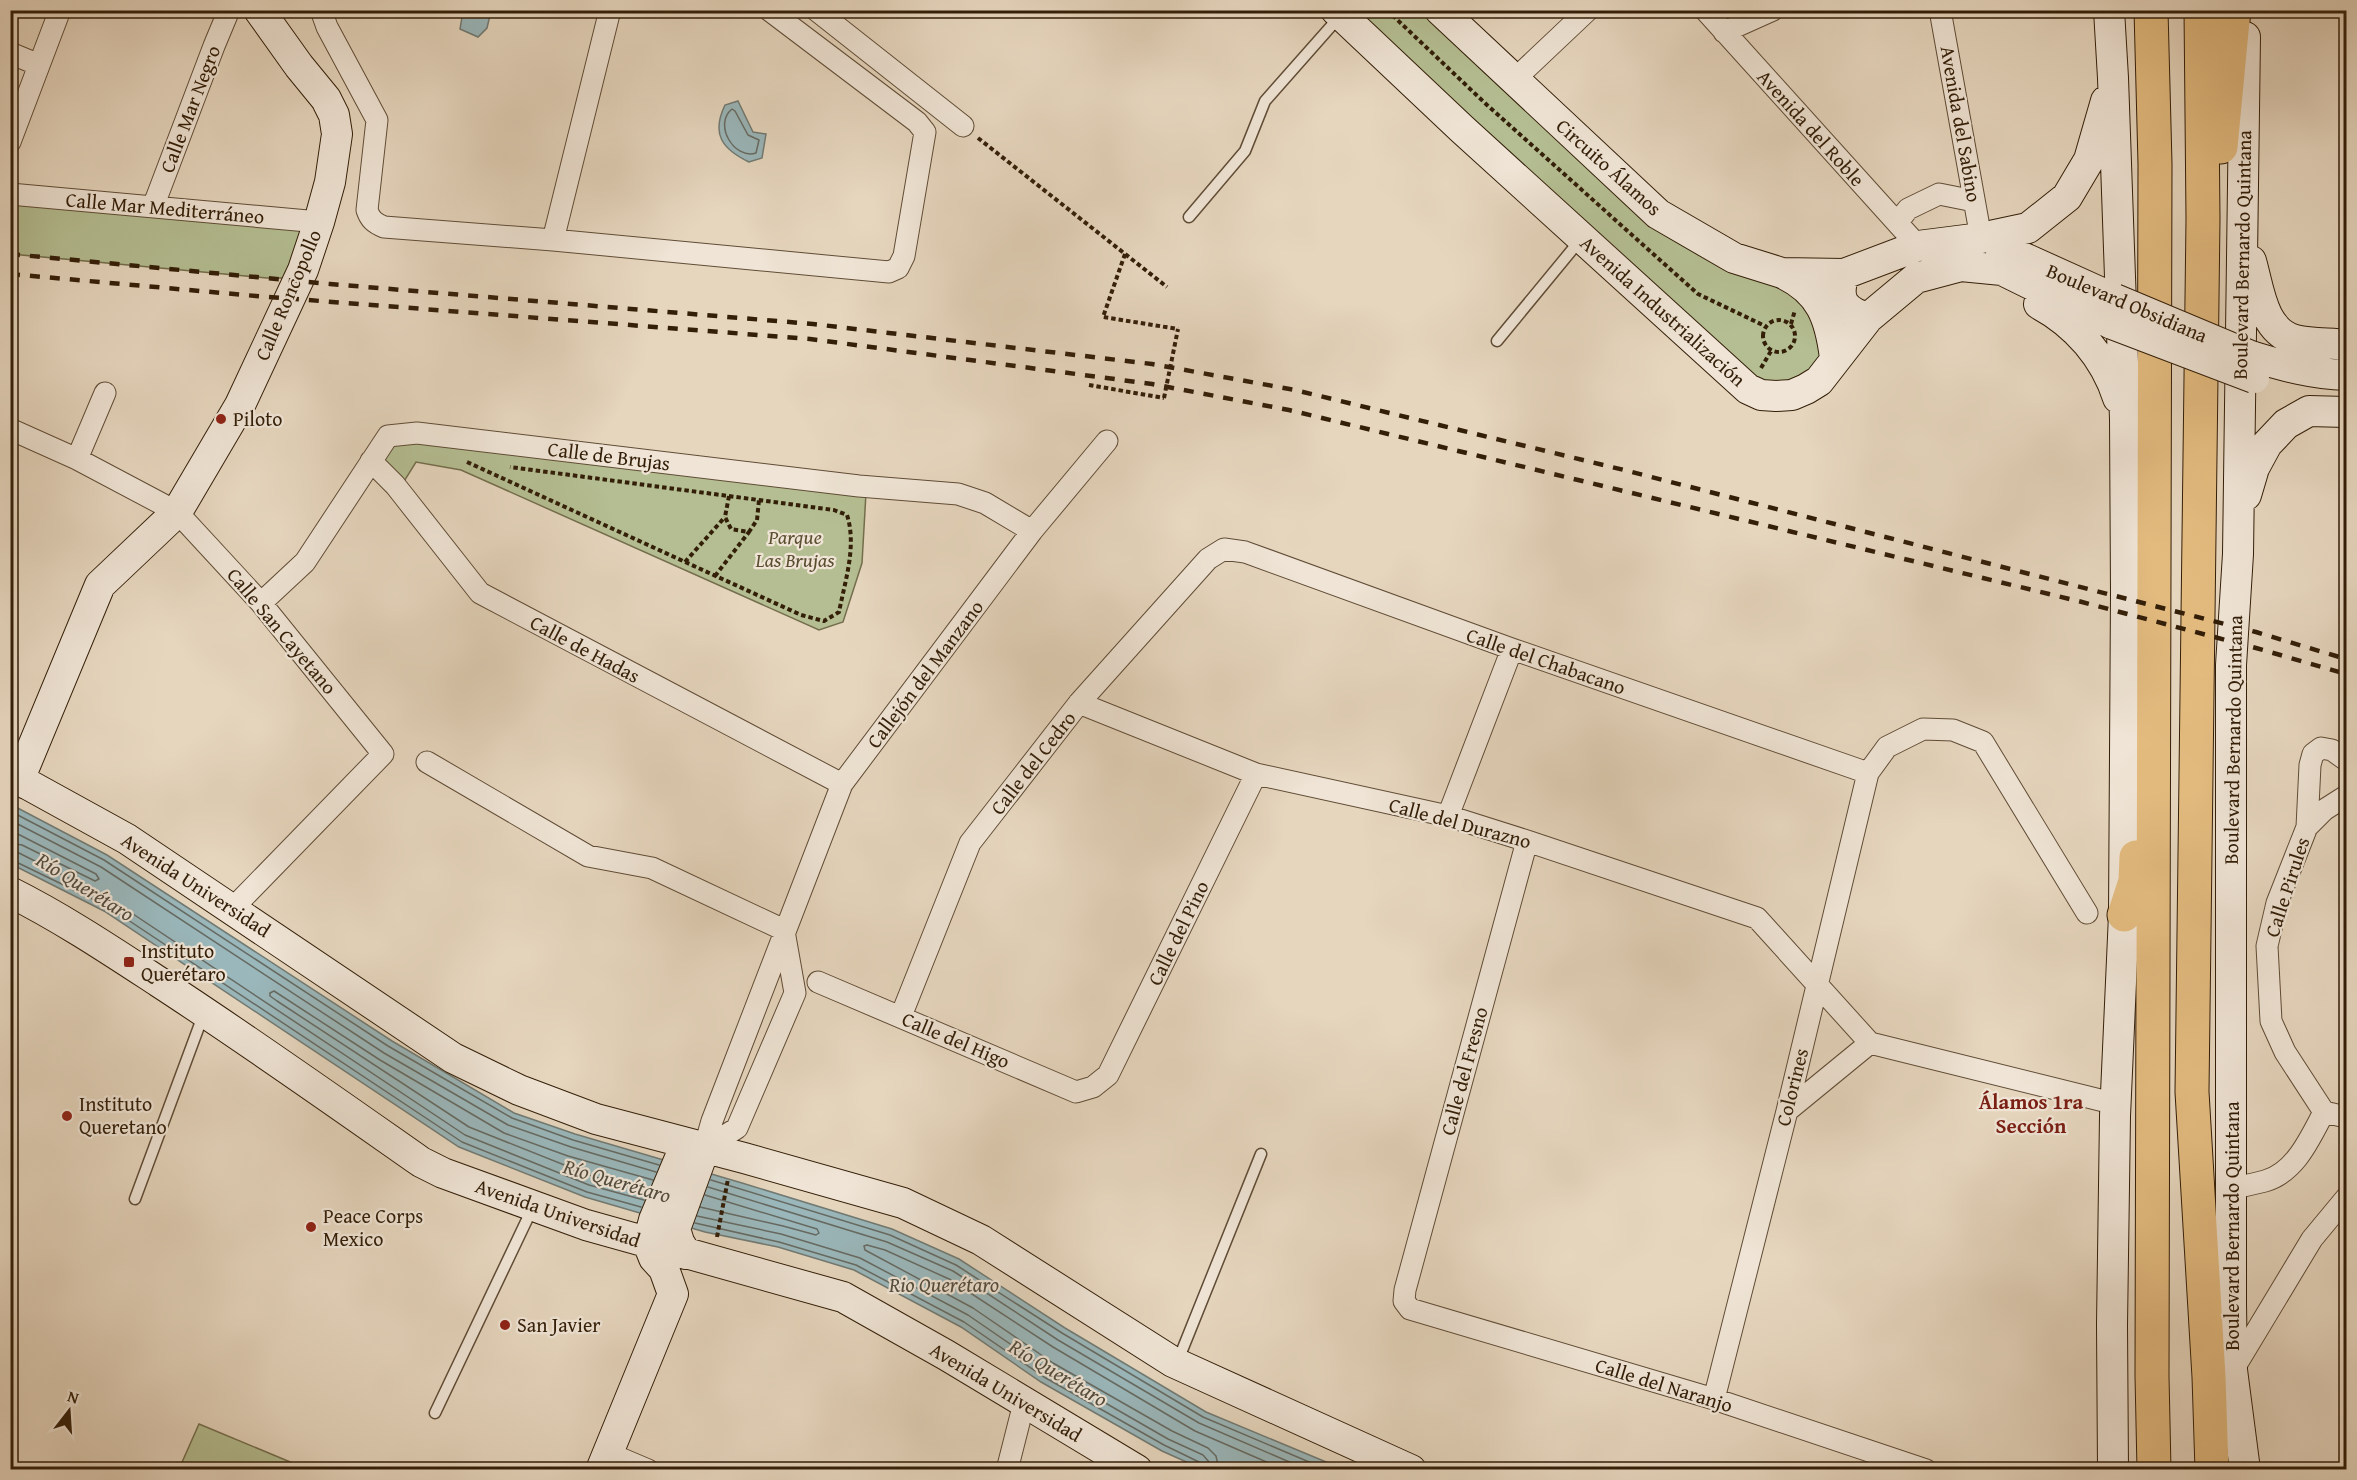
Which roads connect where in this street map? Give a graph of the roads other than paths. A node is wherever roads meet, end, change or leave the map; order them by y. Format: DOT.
graph roads {
  1 [pos="60,10"];
  2 [pos="229,10"];
  3 [pos="260,10"];
  4 [pos="321,10"];
  5 [pos="610,10"];
  6 [pos="769,10"];
  7 [pos="816,10"];
  8 [pos="1440,10"];
  9 [pos="1588,10"];
  10 [pos="1705,10"];
  11 [pos="1773,10"];
  12 [pos="1940,10"];
  13 [pos="2109,10"];
  14 [pos="2151,10"];
  15 [pos="2201,10"];
  16 [pos="2234,10"];
  17 [pos="2245,10"];
  18 [pos="1338,13"];
  19 [pos="1725,32"];
  20 [pos="10,53"];
  21 [pos="39,65"];
  22 [pos="2113,78"];
  23 [pos="1514,80"];
  24 [pos="963,126"];
  25 [pos="10,142"];
  26 [pos="10,194"];
  27 [pos="1974,201"];
  28 [pos="153,207"];
  29 [pos="1190,217"];
  30 [pos="2203,219"];
  31 [pos="319,222"];
  32 [pos="1897,223"];
  33 [pos="2242,230"];
  34 [pos="1582,238"];
  35 [pos="1981,238"];
  36 [pos="553,240"];
  37 [pos="1917,246"];
  38 [pos="1961,266"];
  39 [pos="1782,273"];
  40 [pos="1844,274"];
  41 [pos="2114,311"];
  42 [pos="1868,318"];
  43 [pos="1497,341"];
  44 [pos="2346,345"];
  45 [pos="1835,358"];
  46 [pos="2252,367"];
  47 [pos="2346,375"];
  48 [pos="105,393"];
  49 [pos="2346,393"];
  50 [pos="2346,412"];
  51 [pos="2125,419"];
  52 [pos="10,429"];
  53 [pos="1107,441"];
  54 [pos="76,459"];
  55 [pos="371,461"];
  56 [pos="177,512"];
  57 [pos="1032,531"];
  58 [pos="1224,549"];
  59 [pos="2238,554"];
  60 [pos="261,603"];
  61 [pos="1512,649"];
  62 [pos="1079,703"];
  63 [pos="2152,734"];
  64 [pos="2346,760"];
  65 [pos="427,762"];
  66 [pos="1868,773"];
  67 [pos="1256,774"];
  68 [pos="15,779"];
  69 [pos="842,784"];
  70 [pos="2346,796"];
  71 [pos="1448,816"];
  72 [pos="2307,827"];
  73 [pos="1527,840"];
  74 [pos="10,892"];
  75 [pos="233,908"];
  76 [pos="2087,913"];
  77 [pos="2124,915"];
  78 [pos="784,930"];
  79 [pos="818,982"];
  80 [pos="1817,983"];
  81 [pos="205,1012"];
  82 [pos="902,1016"];
  83 [pos="1870,1043"];
  84 [pos="1093,1088"];
  85 [pos="2116,1104"];
  86 [pos="1787,1111"];
  87 [pos="2324,1112"];
  88 [pos="2346,1117"];
  89 [pos="1261,1154"];
  90 [pos="685,1156"];
  91 [pos="2233,1188"];
  92 [pos="135,1198"];
  93 [pos="2346,1198"];
  94 [pos="534,1206"];
  95 [pos="659,1230"];
  96 [pos="705,1251"];
  97 [pos="673,1294"];
  98 [pos="1404,1301"];
  99 [pos="1176,1364"];
  100 [pos="2221,1373"];
  101 [pos="1714,1399"];
  102 [pos="1024,1403"];
  103 [pos="435,1413"];
  104 [pos="604,1461"];
  105 [pos="648,1470"];
  106 [pos="1007,1470"];
  107 [pos="1137,1470"];
  108 [pos="1411,1470"];
  109 [pos="1926,1470"];
  110 [pos="2113,1470"];
  111 [pos="2154,1470"];
  112 [pos="2211,1470"];
  113 [pos="2245,1470"];
  1 -- 21 [label="street"];
  2 -- 28 [label="street, Calle Mar Negro"];
  3 -- 31 [label="main road, Calle Roncopollo"];
  4 -- 36 [label="street"];
  5 -- 36 [label="street"];
  6 -- 36 [label="street"];
  7 -- 24 [label="street"];
  8 -- 23 [label="main road, Circuito Álamos"];
  9 -- 23 [label="street"];
  10 -- 19 [label="street, Avenida del Roble"];
  11 -- 19 [label="street"];
  12 -- 27 [label="street, Avenida del Sabino"];
  13 -- 22 [label="main road"];
  14 -- 63 [label="highway"];
  15 -- 30 [label="highway, Boulevard Bernardo Quintana"];
  16 -- 30 [label="highway"];
  17 -- 33 [label="main road, Boulevard Bernardo Quintana"];
  18 -- 29 [label="lane"];
  18 -- 34 [label="main road, Avenida Industrialización"];
  19 -- 32 [label="street, Avenida del Roble"];
  20 -- 21 [label="street"];
  21 -- 25 [label="street"];
  22 -- 35 [label="main road, Circuito Álamos"];
  22 -- 51 [label="main road"];
  23 -- 39 [label="main road, Circuito Álamos"];
  26 -- 28 [label="street, Calle Mar Mediterráneo"];
  27 -- 32 [label="street"];
  27 -- 35 [label="street, Avenida del Sabino"];
  28 -- 31 [label="street, Calle Mar Mediterráneo"];
  30 -- 100 [label="highway, Boulevard Bernardo Quintana"];
  31 -- 56 [label="main road, Calle Roncopollo"];
  32 -- 37 [label="street, Avenida del Roble"];
  33 -- 44 [label="main road"];
  33 -- 59 [label="main road, Boulevard Bernardo Quintana"];
  34 -- 43 [label="lane"];
  34 -- 45 [label="main road, Avenida Industrialización"];
  35 -- 37 [label="main road, Circuito Álamos"];
  35 -- 41 [label="main road, Boulevard Obsidiana"];
  37 -- 40 [label="main road, Circuito Álamos"];
  38 -- 41 [label="main road, Avenida Industrialización"];
  38 -- 42 [label="main road, Avenida Industrialización"];
  38 -- 51 [label="main road"];
  39 -- 40 [label="main road, Circuito Álamos"];
  39 -- 45 [label="main road"];
  40 -- 42 [label="main road"];
  41 -- 46 [label="main road, Boulevard Obsidiana, bridge"];
  42 -- 45 [label="main road, Avenida Industrialización"];
  46 -- 47 [label="main road, Boulevard Obsidiana"];
  46 -- 49 [label="main road, Boulevard Obsidiana"];
  48 -- 54 [label="street"];
  50 -- 59 [label="main road"];
  51 -- 77 [label="main road"];
  52 -- 54 [label="street, Calle San Cayetano"];
  53 -- 57 [label="street, Callejón del Manzano"];
  54 -- 56 [label="street, Calle San Cayetano"];
  55 -- 57 [label="street, Calle de Brujas"];
  55 -- 60 [label="street, Calle de Brujas"];
  55 -- 69 [label="street, Calle de Hadas"];
  56 -- 60 [label="street, Calle San Cayetano"];
  56 -- 68 [label="main road, Calle Roncopollo"];
  57 -- 69 [label="street, Callejón del Manzano"];
  58 -- 61 [label="street, Calle del Chabacano"];
  58 -- 62 [label="street, Calle del Cedro"];
  59 -- 91 [label="main road, Boulevard Bernardo Quintana"];
  60 -- 75 [label="street, Calle San Cayetano"];
  61 -- 66 [label="street, Calle del Chabacano"];
  61 -- 71 [label="street"];
  62 -- 67 [label="street, Calle del Durazno"];
  62 -- 82 [label="street, Calle del Cedro"];
  63 -- 77 [label="highway"];
  63 -- 111 [label="highway"];
  64 -- 72 [label="street, Calle Pirules"];
  65 -- 78 [label="street"];
  66 -- 76 [label="street"];
  66 -- 80 [label="street, Colorines"];
  67 -- 71 [label="street, Calle del Durazno"];
  67 -- 84 [label="street, Calle del Pino"];
  68 -- 75 [label="main road, Avenida Universidad"];
  69 -- 78 [label="street, Callejón del Manzano"];
  70 -- 72 [label="street, Calle Pirules"];
  71 -- 73 [label="street, Calle del Durazno"];
  72 -- 87 [label="street, Calle Pirules"];
  73 -- 80 [label="street, Calle del Durazno"];
  73 -- 98 [label="street, Calle del Fresno"];
  74 -- 81 [label="main road, Avenida Universidad"];
  75 -- 90 [label="main road, Avenida Universidad"];
  77 -- 85 [label="main road"];
  78 -- 90 [label="street, Callejón del Manzano"];
  78 -- 90 [label="street"];
  79 -- 82 [label="street, Calle del Higo"];
  80 -- 83 [label="street, Calle del Durazno"];
  80 -- 86 [label="street, Colorines"];
  81 -- 92 [label="lane"];
  81 -- 94 [label="main road, Avenida Universidad"];
  82 -- 84 [label="street, Calle del Higo"];
  83 -- 85 [label="street"];
  83 -- 86 [label="street"];
  85 -- 110 [label="main road"];
  86 -- 101 [label="street, Colorines"];
  87 -- 88 [label="street"];
  87 -- 91 [label="street"];
  89 -- 99 [label="lane"];
  90 -- 95 [label="main road"];
  90 -- 99 [label="main road, Avenida Universidad"];
  91 -- 100 [label="main road, Boulevard Bernardo Quintana"];
  93 -- 100 [label="street"];
  94 -- 95 [label="main road, Avenida Universidad"];
  94 -- 103 [label="lane"];
  95 -- 96 [label="main road, Avenida Universidad"];
  95 -- 97 [label="main road"];
  96 -- 97 [label="main road"];
  96 -- 102 [label="main road, Avenida Universidad"];
  97 -- 104 [label="main road"];
  98 -- 101 [label="street, Calle del Naranjo"];
  99 -- 108 [label="main road, Avenida Universidad"];
  100 -- 112 [label="highway, Boulevard Bernardo Quintana"];
  100 -- 113 [label="main road, Boulevard Bernardo Quintana"];
  101 -- 109 [label="street, Calle del Naranjo"];
  102 -- 106 [label="street"];
  102 -- 107 [label="main road, Avenida Universidad"];
  104 -- 105 [label="street"];
}
